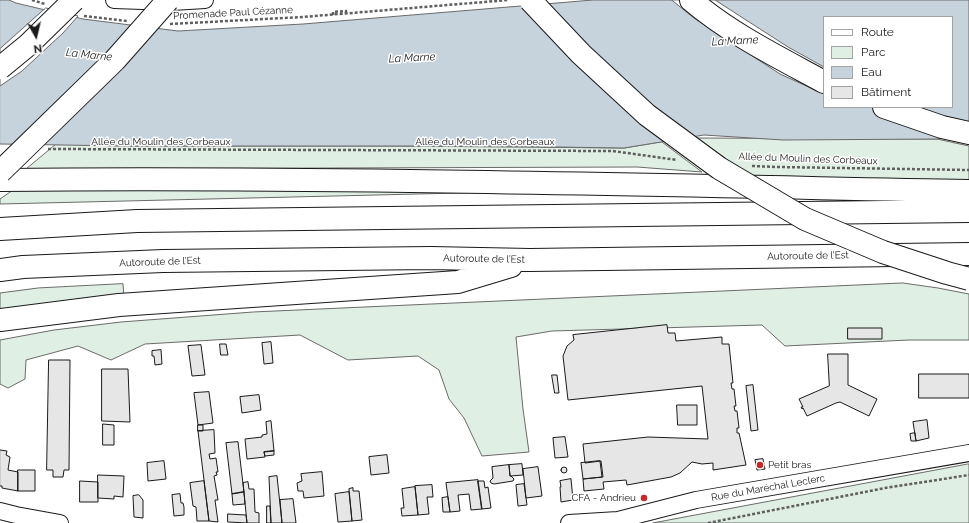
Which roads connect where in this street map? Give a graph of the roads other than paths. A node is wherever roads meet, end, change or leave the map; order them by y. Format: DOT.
graph roads {
  1 [pos="114,0"];
  2 [pos="205,0"];
  3 [pos="530,0"];
  4 [pos="691,0"];
  5 [pos="171,1"];
  6 [pos="79,8"];
  7 [pos="0,68"];
  8 [pos="823,81"];
  9 [pos="887,108"];
  10 [pos="969,133"];
  11 [pos="0,172"];
  12 [pos="0,180"];
  13 [pos="969,192"];
  14 [pos="969,211"];
  15 [pos="0,229"];
  16 [pos="969,254"];
  17 [pos="530,260"];
  18 [pos="0,270"];
  19 [pos="969,279"];
  20 [pos="0,320"];
  21 [pos="969,453"];
  22 [pos="0,511"];
  23 [pos="60,523"];
  24 [pos="569,523"];
  1 -- 5 [label="street"];
  2 -- 5 [label="street"];
  3 -- 19 [label="highway, bridge"];
  4 -- 8 [label="highway"];
  5 -- 11 [label="highway, bridge"];
  6 -- 7 [label="highway, bridge"];
  9 -- 10 [label="highway"];
  12 -- 13 [label="highway"];
  14 -- 15 [label="highway"];
  16 -- 17 [label="highway, Autoroute de l’Est"];
  17 -- 18 [label="highway, Autoroute de l’Est"];
  17 -- 20 [label="highway"];
  21 -- 24 [label="street, Rue du Maréchal Leclerc"];
  22 -- 23 [label="street"];
}
